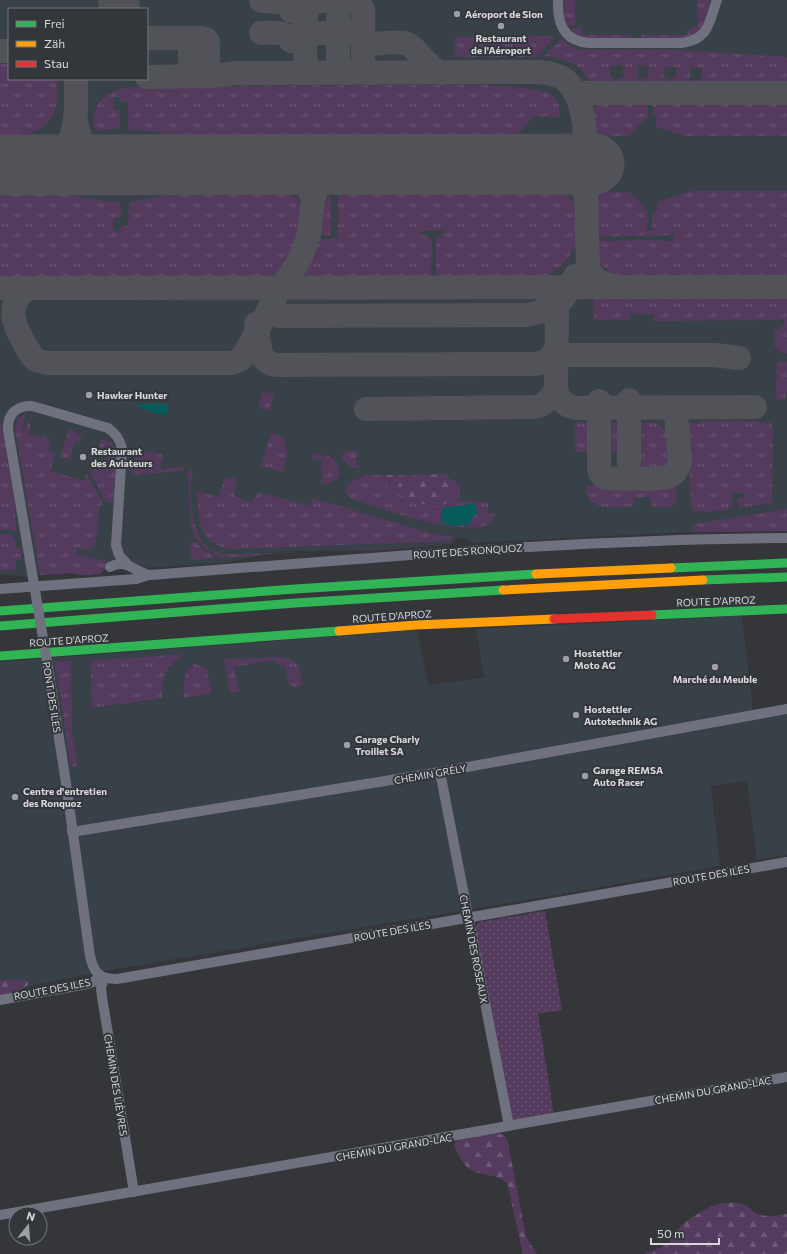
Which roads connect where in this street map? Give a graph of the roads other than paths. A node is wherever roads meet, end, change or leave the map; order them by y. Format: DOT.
graph roads {
  1 [pos="558,0"];
  2 [pos="714,2"];
  3 [pos="787,538"];
  4 [pos="116,550"];
  5 [pos="787,563"];
  6 [pos="128,565"];
  7 [pos="110,567"];
  8 [pos="150,575"];
  9 [pos="787,578"];
  10 [pos="106,581"];
  11 [pos="84,582"];
  12 [pos="0,589"];
  13 [pos="787,609"];
  14 [pos="0,611"];
  15 [pos="0,626"];
  16 [pos="0,656"];
  17 [pos="787,709"];
  18 [pos="440,772"];
  19 [pos="72,832"];
  20 [pos="787,862"];
  21 [pos="468,918"];
  22 [pos="102,977"];
  23 [pos="0,1000"];
  24 [pos="787,1077"];
  25 [pos="508,1126"];
  26 [pos="134,1192"];
  27 [pos="0,1215"];
  1 -- 2 [label="street"];
  3 -- 8 [label="street, ROUTE DES RONQUOZ"];
  4 -- 6 [label="street"];
  4 -- 7 [label="street"];
  4 -- 19 [label="street, PONT DES ILES, bridge"];
  5 -- 14 [label="main road"];
  6 -- 7 [label="street"];
  6 -- 8 [label="street, ROUTE DES RONQUOZ"];
  6 -- 10 [label="street"];
  7 -- 11 [label="street, ROUTE DES RONQUOZ"];
  8 -- 10 [label="street, ROUTE DES RONQUOZ"];
  9 -- 15 [label="main road"];
  10 -- 11 [label="street, ROUTE DES RONQUOZ"];
  11 -- 12 [label="street, ROUTE DES RONQUOZ"];
  13 -- 16 [label="main road, ROUTE D'APROZ"];
  17 -- 18 [label="street, CHEMIN GRÉLY"];
  18 -- 19 [label="street, CHEMIN GRÉLY"];
  18 -- 21 [label="street, CHEMIN DES ROSEAUX"];
  19 -- 22 [label="street, PONT DES ILES"];
  20 -- 21 [label="street, ROUTE DES ILES"];
  21 -- 22 [label="street, ROUTE DES ILES"];
  21 -- 25 [label="street, CHEMIN DES ROSEAUX"];
  22 -- 23 [label="street, ROUTE DES ILES"];
  22 -- 26 [label="street, CHEMIN DES LIÈVRES"];
  24 -- 25 [label="street, CHEMIN DU GRAND-LAC"];
  25 -- 26 [label="street, CHEMIN DU GRAND-LAC"];
  26 -- 27 [label="street, CHEMIN DU GRAND-LAC"];
}
